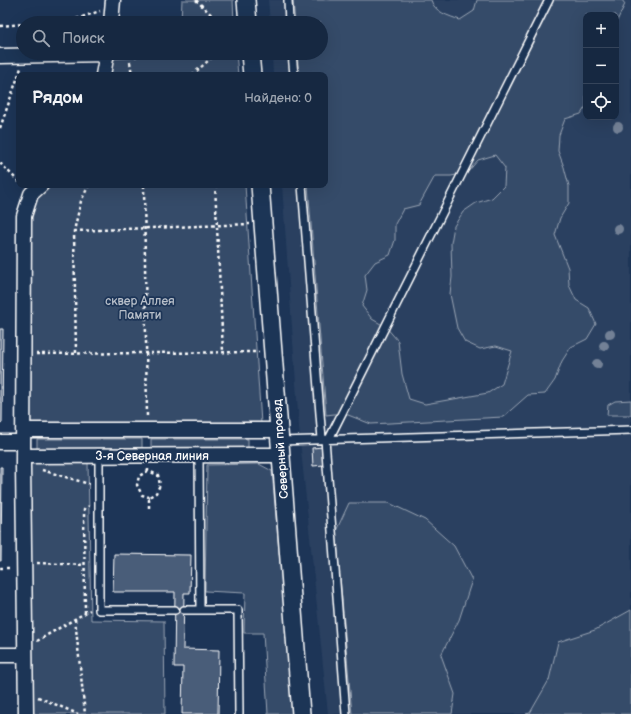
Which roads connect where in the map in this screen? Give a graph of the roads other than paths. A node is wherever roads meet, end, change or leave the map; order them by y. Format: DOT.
graph roads {
  1 [pos="246,0"];
  2 [pos="288,0"];
  3 [pos="549,0"];
  4 [pos="109,4"];
  5 [pos="110,16"];
  6 [pos="247,16"];
  7 [pos="289,16"];
  8 [pos="0,56"];
  9 [pos="16,56"];
  10 [pos="106,60"];
  11 [pos="251,60"];
  12 [pos="293,60"];
  13 [pos="104,72"];
  14 [pos="252,72"];
  15 [pos="294,72"];
  16 [pos="38,188"];
  17 [pos="260,188"];
  18 [pos="302,188"];
  19 [pos="631,430"];
  20 [pos="325,439"];
  21 [pos="0,442"];
  22 [pos="280,442"];
  23 [pos="23,448"];
  24 [pos="99,456"];
  25 [pos="199,456"];
  26 [pos="175,610"];
  27 [pos="184,610"];
  28 [pos="200,610"];
  29 [pos="25,652"];
  30 [pos="0,655"];
  31 [pos="26,714"];
  32 [pos="239,714"];
  33 [pos="301,714"];
  34 [pos="346,714"];
  1 -- 6 [label="street"];
  2 -- 7 [label="lane"];
  3 -- 20 [label="lane"];
  4 -- 5 [label="street"];
  8 -- 9 [label="street"];
  10 -- 13 [label="street"];
  11 -- 14 [label="street"];
  12 -- 15 [label="lane"];
  16 -- 23 [label="street"];
  17 -- 22 [label="street, Северный проезд"];
  18 -- 20 [label="lane"];
  19 -- 20 [label="lane"];
  20 -- 22 [label="lane"];
  20 -- 34 [label="lane"];
  21 -- 23 [label="street, 3-я Северная линия"];
  22 -- 23 [label="street, 3-я Северная линия"];
  22 -- 25 [label="street, 3-я Северная линия"];
  22 -- 33 [label="street, Северный проезд"];
  23 -- 24 [label="street, 3-я Северная линия"];
  23 -- 29 [label="street"];
  24 -- 25 [label="street, 3-я Северная линия"];
  24 -- 26 [label="lane"];
  25 -- 28 [label="lane"];
  27 -- 28 [label="lane"];
  28 -- 32 [label="lane"];
  29 -- 30 [label="street"];
  29 -- 31 [label="street"];
}
